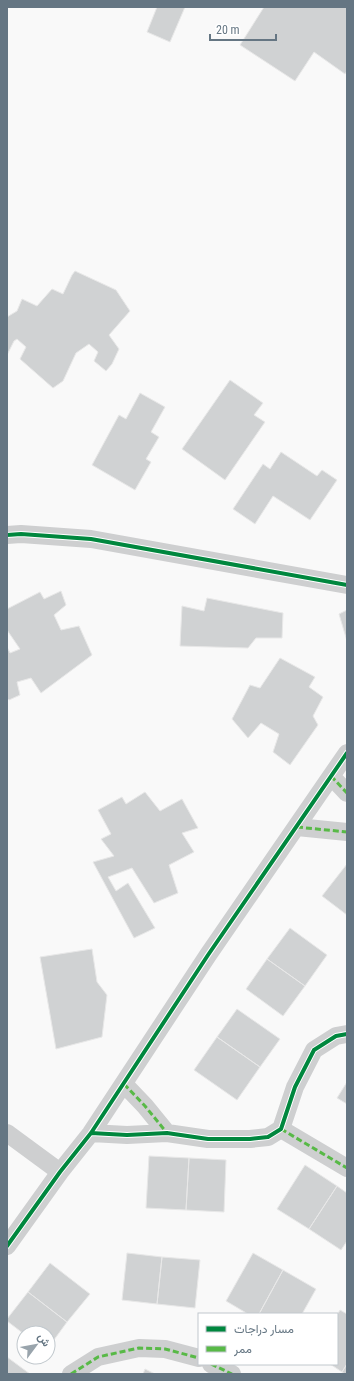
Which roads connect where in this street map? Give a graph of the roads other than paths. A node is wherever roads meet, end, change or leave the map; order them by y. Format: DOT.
graph roads {
  1 [pos="7,535"];
  2 [pos="347,586"];
  3 [pos="347,753"];
  4 [pos="331,776"];
  5 [pos="347,793"];
  6 [pos="297,827"];
  7 [pos="347,832"];
  8 [pos="347,1034"];
  9 [pos="124,1084"];
  10 [pos="281,1129"];
  11 [pos="7,1133"];
  12 [pos="90,1133"];
  13 [pos="167,1133"];
  14 [pos="347,1168"];
  15 [pos="60,1172"];
  16 [pos="7,1246"];
  17 [pos="198,1358"];
  18 [pos="213,1365"];
  19 [pos="71,1374"];
  20 [pos="232,1374"];
  1 -- 2 [label="street"];
  3 -- 4 [label="street"];
  4 -- 5 [label="street"];
  4 -- 6 [label="street"];
  6 -- 7 [label="street"];
  6 -- 9 [label="street"];
  8 -- 10 [label="street"];
  9 -- 12 [label="street"];
  9 -- 13 [label="street"];
  10 -- 13 [label="street"];
  10 -- 14 [label="street"];
  11 -- 15 [label="street"];
  12 -- 13 [label="street"];
  12 -- 15 [label="street"];
  15 -- 16 [label="street"];
  17 -- 19 [label="street"];
  18 -- 20 [label="street"];
}
